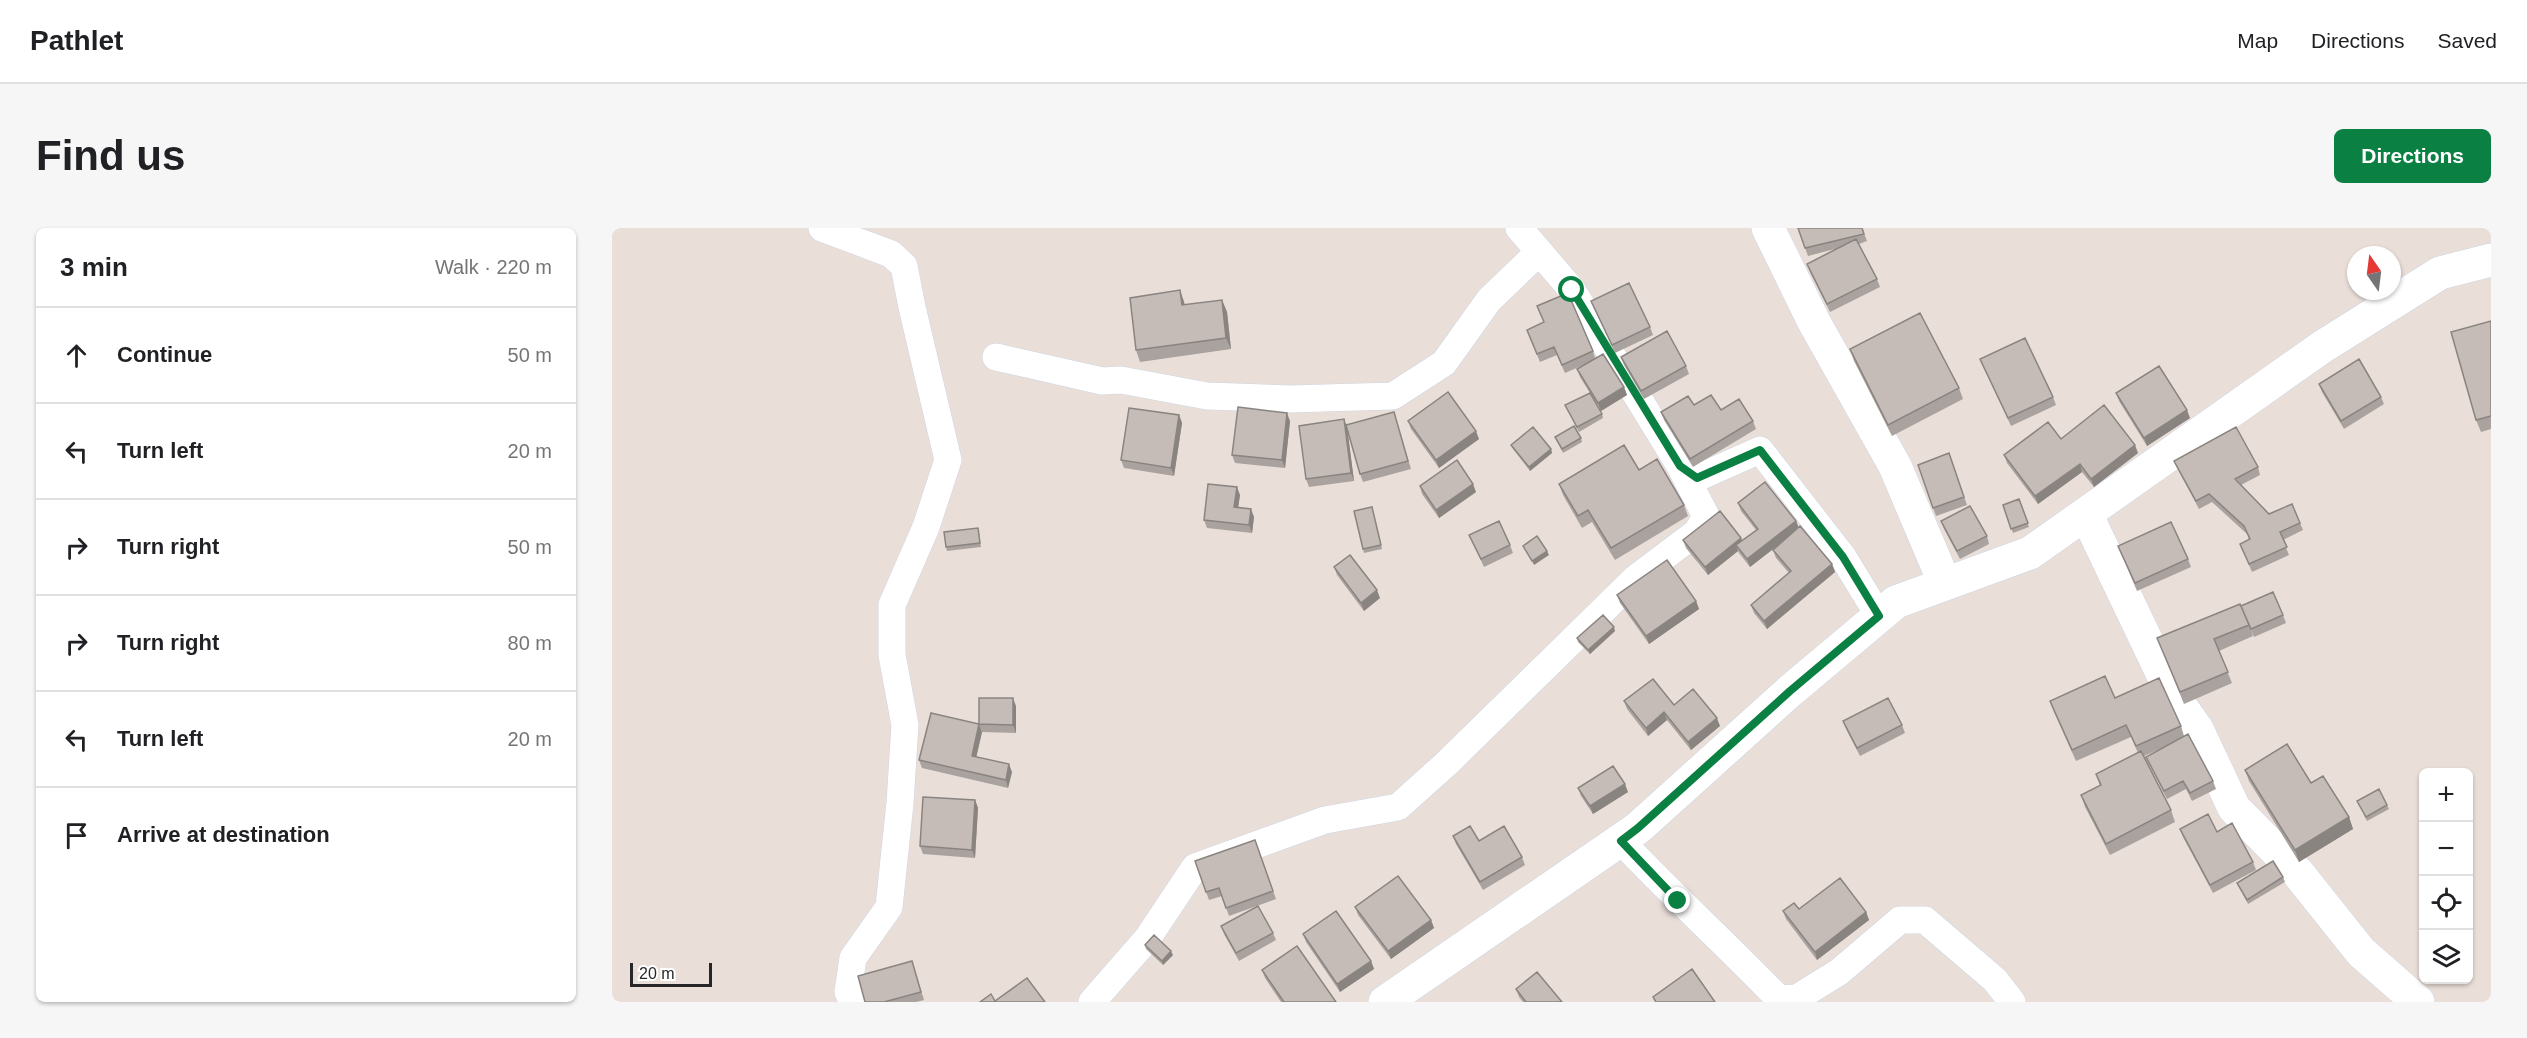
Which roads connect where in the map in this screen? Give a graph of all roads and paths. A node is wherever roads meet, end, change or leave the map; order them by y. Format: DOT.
graph roads {
  1 [pos="822,228"];
  2 [pos="1519,228"];
  3 [pos="1768,228"];
  4 [pos="1539,252"];
  5 [pos="2491,260"];
  6 [pos="996,357"];
  7 [pos="1680,466"];
  8 [pos="2086,513"];
  9 [pos="1945,584"];
  10 [pos="1879,616"];
  11 [pos="1621,841"];
  12 [pos="1781,1000"];
  13 [pos="853,1002"];
  14 [pos="1092,1002"];
  15 [pos="1385,1002"];
  16 [pos="2012,1002"];
  17 [pos="2418,1002"];
  1 -- 13 [label="street"];
  2 -- 4 [label="street"];
  3 -- 9 [label="street"];
  4 -- 6 [label="street"];
  4 -- 7 [label="street"];
  5 -- 8 [label="street"];
  7 -- 10 [label="street"];
  7 -- 14 [label="street"];
  8 -- 9 [label="street"];
  8 -- 17 [label="street"];
  9 -- 10 [label="street"];
  10 -- 11 [label="street"];
  11 -- 12 [label="street"];
  11 -- 15 [label="street"];
  12 -- 16 [label="street"];
}
